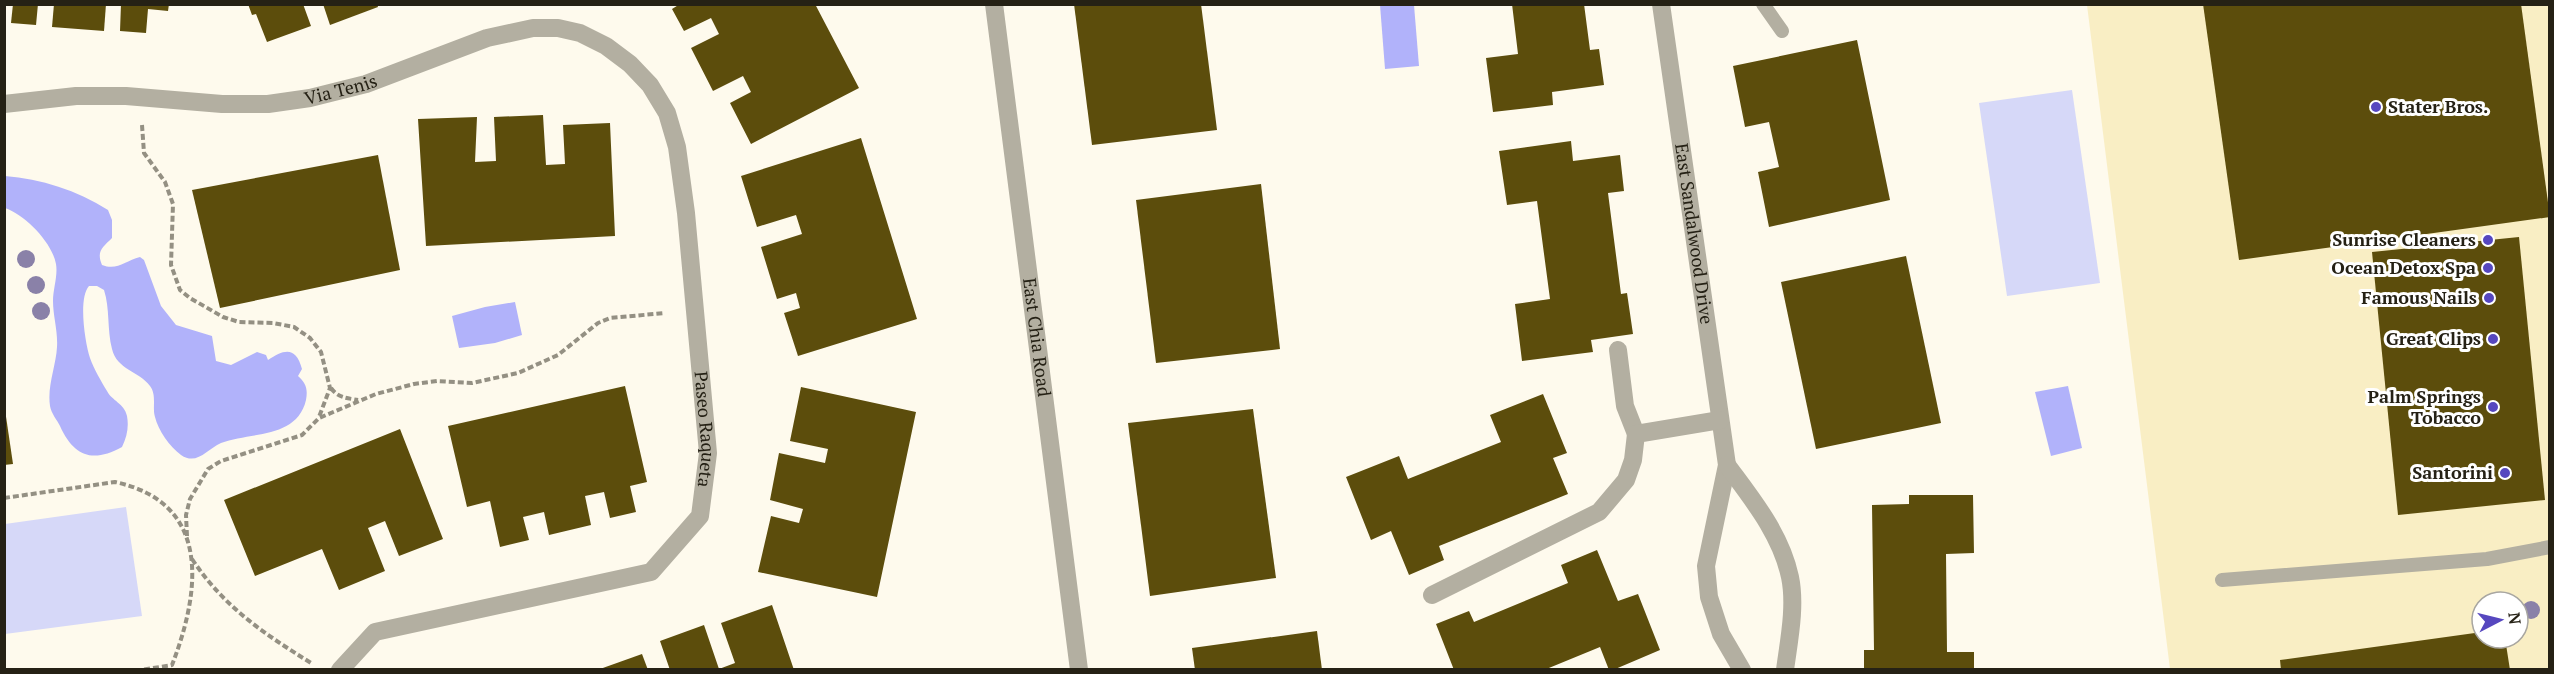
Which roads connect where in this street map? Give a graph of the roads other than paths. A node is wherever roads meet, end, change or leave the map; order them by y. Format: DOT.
graph roads {
  1 [pos="994,4"];
  2 [pos="1661,4"];
  3 [pos="1763,4"];
  4 [pos="1782,31"];
  5 [pos="650,85"];
  6 [pos="4,104"];
  7 [pos="1618,350"];
  8 [pos="1720,420"];
  9 [pos="1635,434"];
  10 [pos="1727,465"];
  11 [pos="2550,547"];
  12 [pos="2222,580"];
  13 [pos="1432,595"];
  14 [pos="340,669"];
  15 [pos="1079,669"];
  16 [pos="1742,669"];
  17 [pos="1785,669"];
  1 -- 15 [label="street, East Chia Road"];
  2 -- 8 [label="street, East Sandalwood Drive"];
  3 -- 4 [label="lane"];
  5 -- 6 [label="street, Via Tenis"];
  5 -- 14 [label="street, Paseo Raqueta"];
  7 -- 9 [label="street"];
  8 -- 9 [label="street"];
  8 -- 10 [label="street, East Sandalwood Drive"];
  9 -- 13 [label="street"];
  10 -- 16 [label="street, East Sandalwood Drive"];
  10 -- 17 [label="street, East Sandalwood Drive"];
  11 -- 12 [label="lane"];
}
